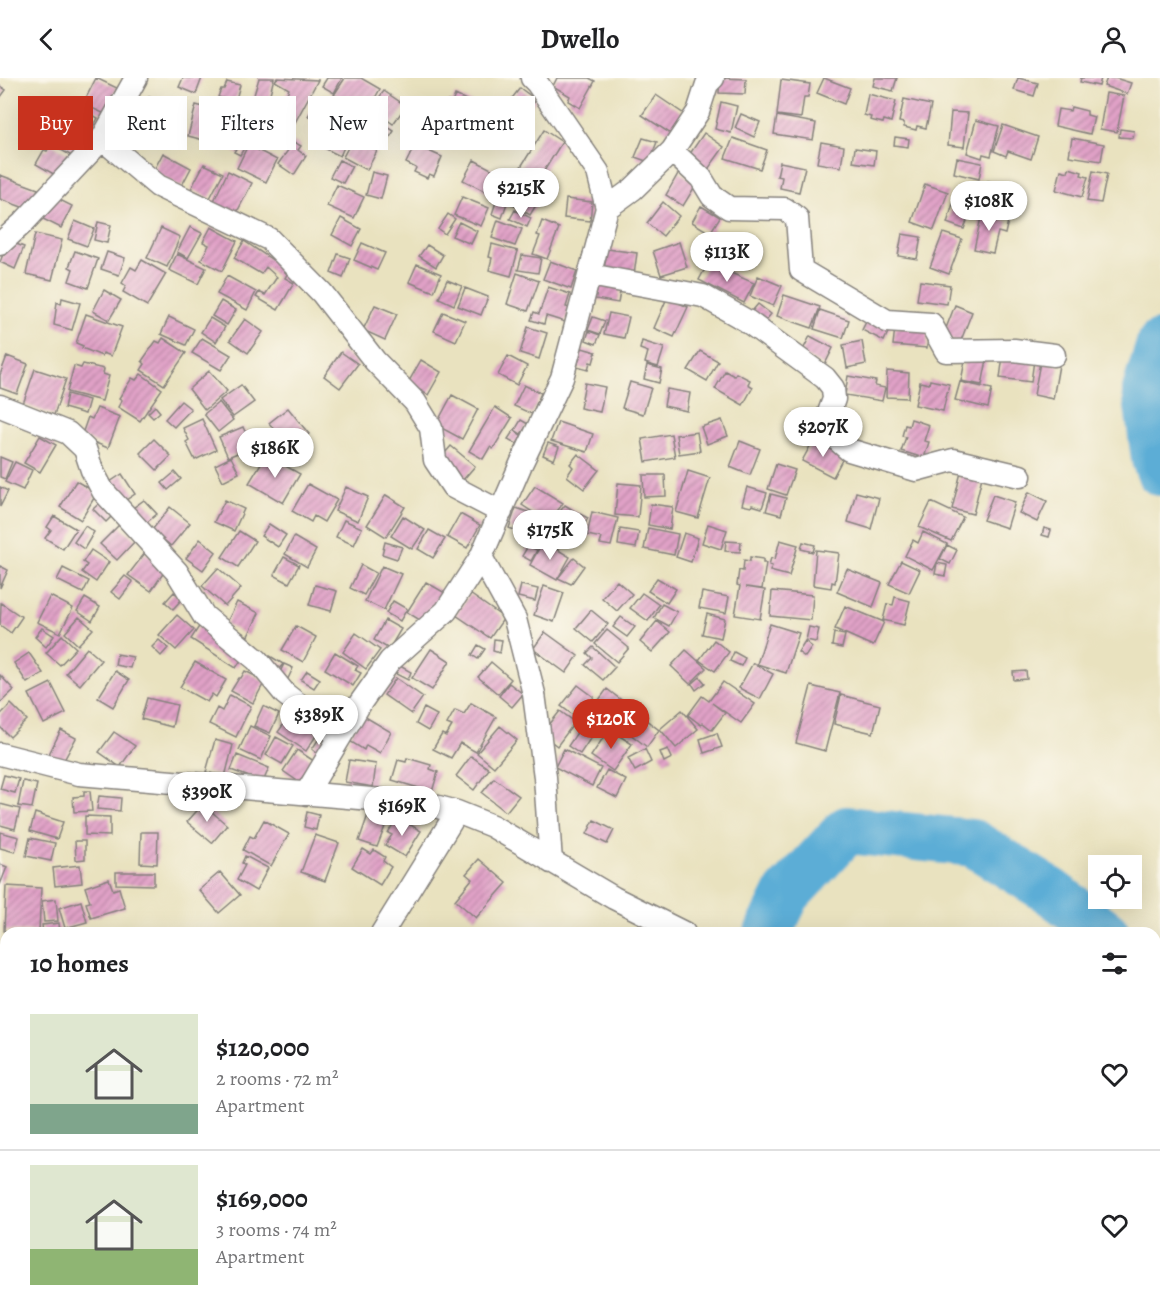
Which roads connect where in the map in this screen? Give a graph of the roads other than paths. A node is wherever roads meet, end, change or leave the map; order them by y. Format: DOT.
graph roads {
  1 [pos="136,78"];
  2 [pos="532,78"];
  3 [pos="713,78"];
  4 [pos="102,139"];
  5 [pos="672,151"];
  6 [pos="608,208"];
  7 [pos="0,244"];
  8 [pos="590,275"];
  9 [pos="1054,356"];
  10 [pos="0,406"];
  11 [pos="1020,476"];
  12 [pos="501,512"];
  13 [pos="481,557"];
  14 [pos="340,737"];
  15 [pos="0,754"];
  16 [pos="306,794"];
  17 [pos="457,812"];
  18 [pos="551,862"];
  19 [pos="386,927"];
  20 [pos="672,927"];
  1 -- 4 [label="street"];
  2 -- 6 [label="street"];
  3 -- 5 [label="street"];
  4 -- 7 [label="street"];
  4 -- 12 [label="street"];
  5 -- 6 [label="street"];
  5 -- 9 [label="street"];
  6 -- 8 [label="street"];
  8 -- 11 [label="street"];
  8 -- 12 [label="street"];
  10 -- 14 [label="street"];
  12 -- 13 [label="street"];
  13 -- 14 [label="street"];
  13 -- 18 [label="street"];
  14 -- 16 [label="street"];
  15 -- 16 [label="street"];
  16 -- 17 [label="street"];
  17 -- 18 [label="street"];
  17 -- 19 [label="street"];
  18 -- 20 [label="street"];
}
